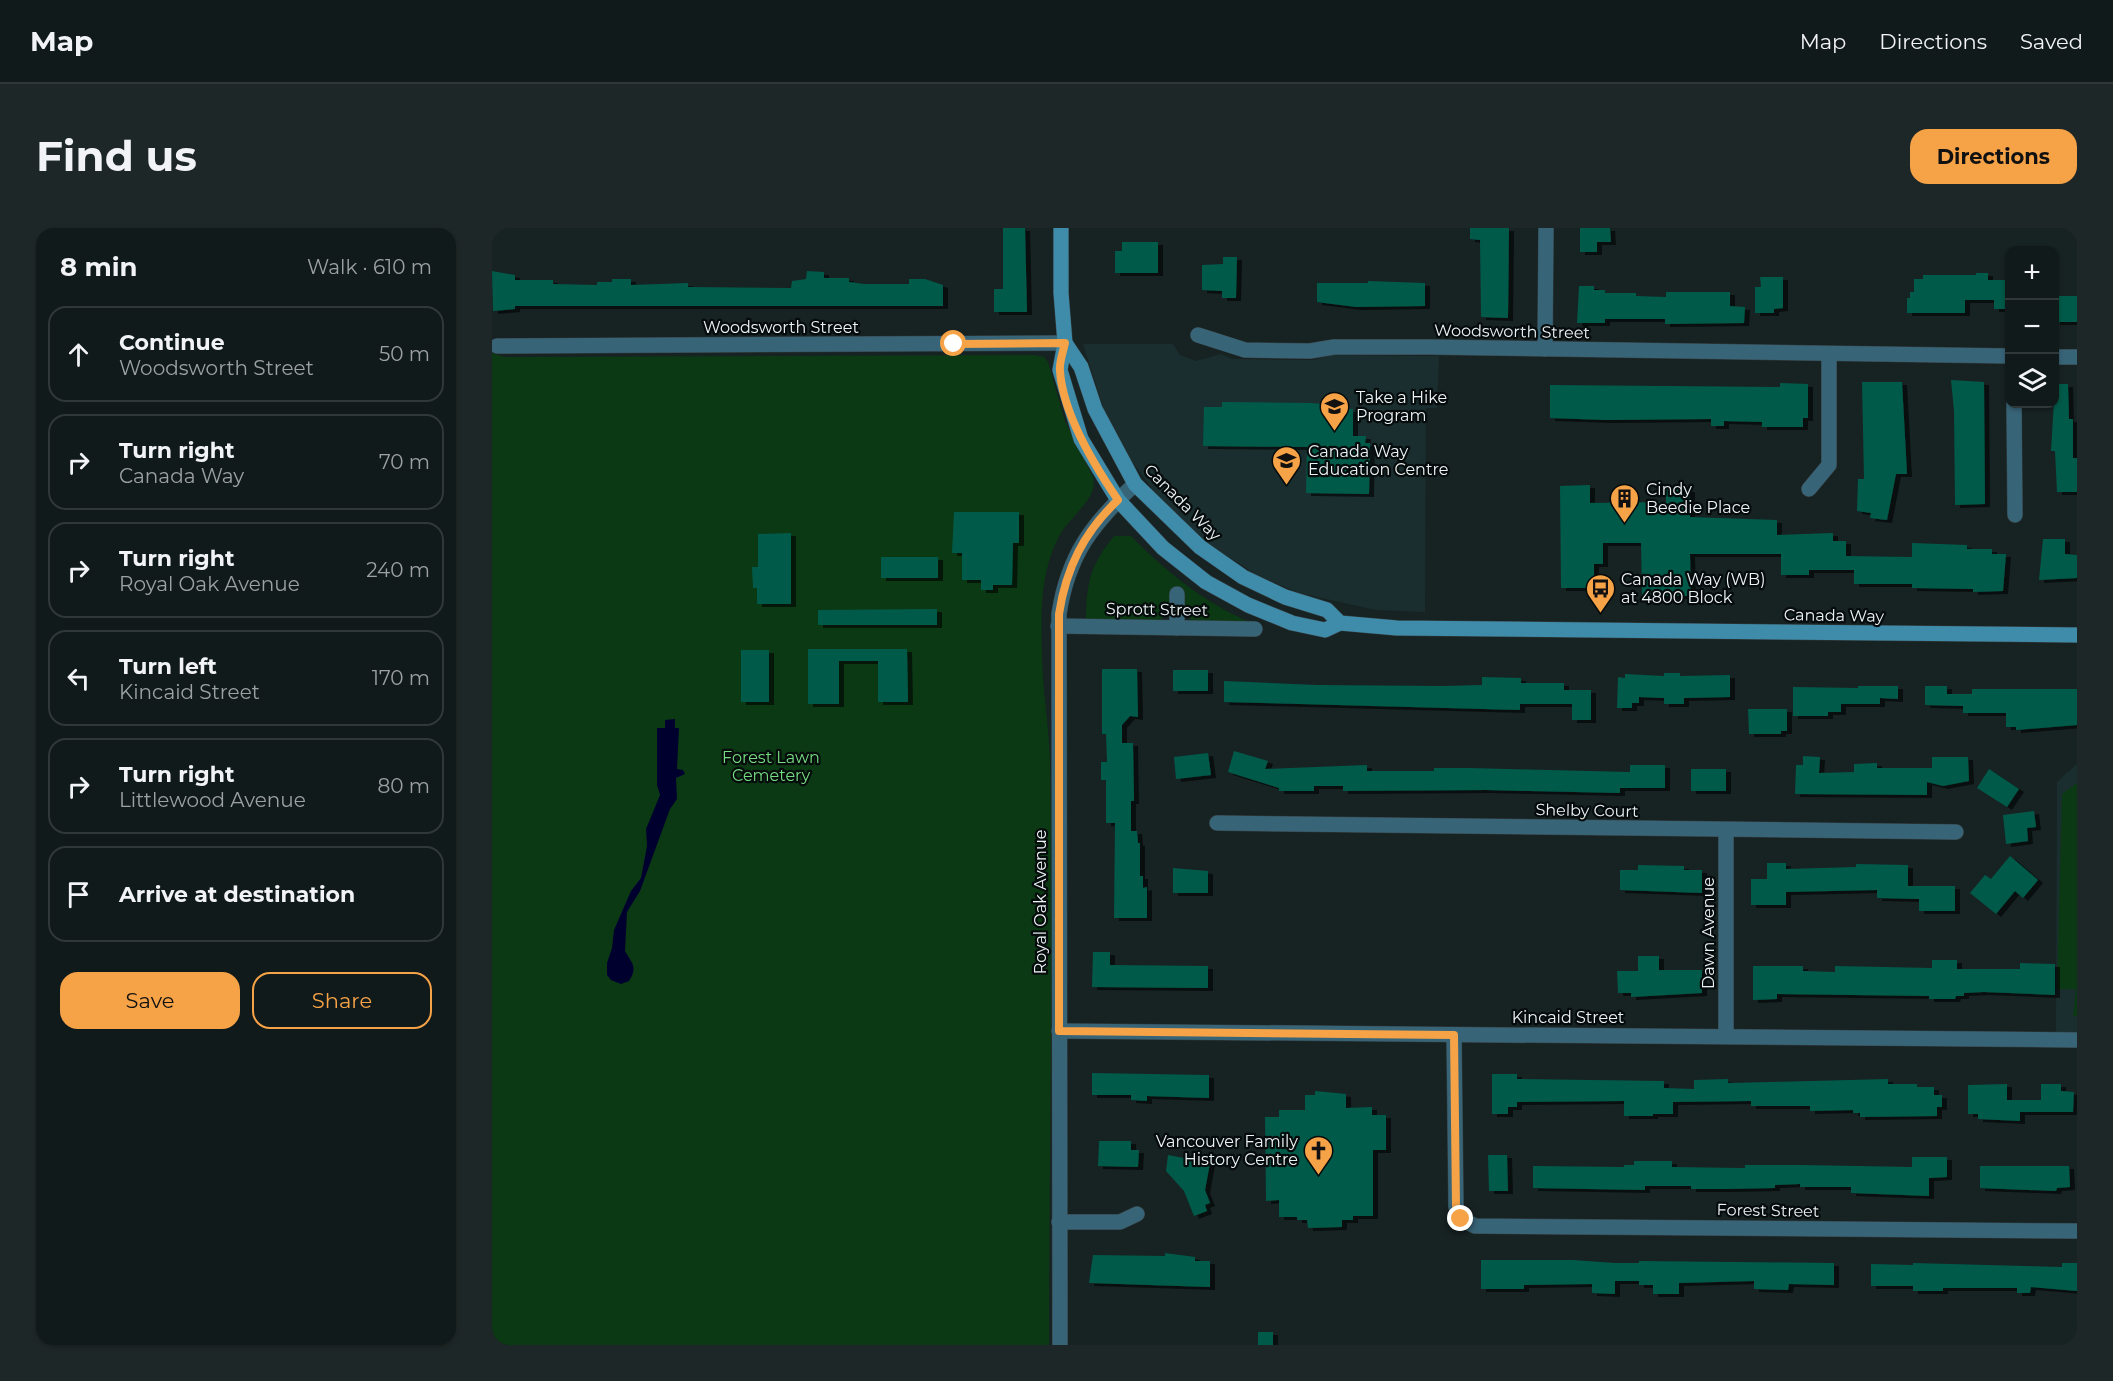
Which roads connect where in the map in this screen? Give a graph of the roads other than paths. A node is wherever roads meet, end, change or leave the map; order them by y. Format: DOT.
graph roads {
  1 [pos="1061,228"];
  2 [pos="1546,228"];
  3 [pos="1198,335"];
  4 [pos="1065,343"];
  5 [pos="497,346"];
  6 [pos="1545,349"];
  7 [pos="1829,355"];
  8 [pos="2005,356"];
  9 [pos="2059,357"];
  10 [pos="2077,357"];
  11 [pos="2014,408"];
  12 [pos="1135,484"];
  13 [pos="1809,489"];
  14 [pos="1118,500"];
  15 [pos="2015,515"];
  16 [pos="1178,594"];
  17 [pos="1340,623"];
  18 [pos="1058,626"];
  19 [pos="1177,628"];
  20 [pos="1255,629"];
  21 [pos="2077,635"];
  22 [pos="1217,823"];
  23 [pos="1726,830"];
  24 [pos="1956,832"];
  25 [pos="1059,1031"];
  26 [pos="1454,1035"];
  27 [pos="1726,1036"];
  28 [pos="2077,1040"];
  29 [pos="1137,1214"];
  30 [pos="1059,1222"];
  31 [pos="2077,1231"];
  32 [pos="1060,1345"];
  1 -- 4 [label="main road, Canada Way"];
  2 -- 6 [label="street"];
  3 -- 6 [label="street, Woodsworth Street"];
  4 -- 5 [label="street, Woodsworth Street"];
  4 -- 12 [label="main road, Canada Way"];
  4 -- 14 [label="main road, Canada Way"];
  6 -- 7 [label="street, Woodsworth Street"];
  7 -- 8 [label="street, Woodsworth Street"];
  7 -- 13 [label="street"];
  9 -- 10 [label="street"];
  11 -- 15 [label="street"];
  12 -- 14 [label="street, Royal Oak Avenue"];
  12 -- 17 [label="main road, Canada Way"];
  14 -- 17 [label="main road, Canada Way"];
  14 -- 18 [label="street, Royal Oak Avenue"];
  16 -- 19 [label="street"];
  17 -- 21 [label="main road, Canada Way"];
  18 -- 19 [label="street, Sprott Street"];
  18 -- 25 [label="street, Royal Oak Avenue"];
  19 -- 20 [label="street, Sprott Street"];
  22 -- 23 [label="street, Shelby Court"];
  23 -- 24 [label="street, Shelby Court"];
  23 -- 27 [label="street, Dawn Avenue"];
  25 -- 26 [label="street, Kincaid Street"];
  25 -- 30 [label="street, Royal Oak Avenue"];
  26 -- 27 [label="street, Kincaid Street"];
  26 -- 31 [label="street, Forest Street"];
  27 -- 28 [label="street, Kincaid Street"];
  29 -- 30 [label="street"];
  30 -- 32 [label="street, Royal Oak Avenue"];
}
